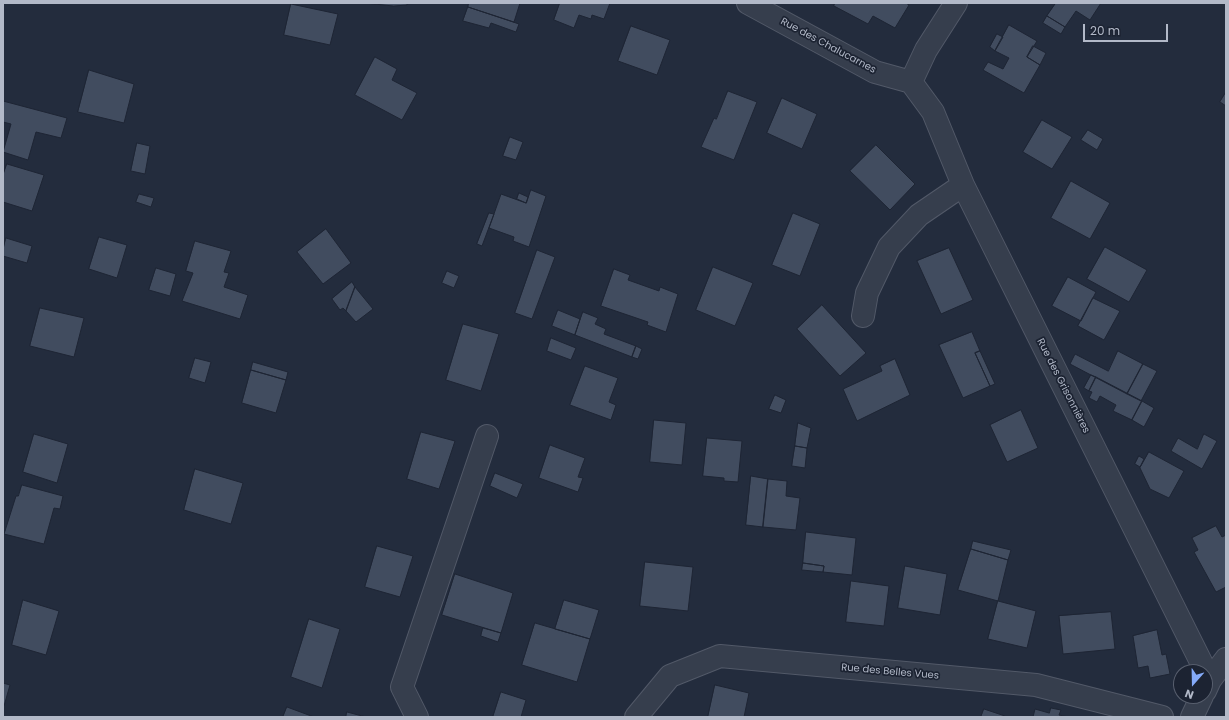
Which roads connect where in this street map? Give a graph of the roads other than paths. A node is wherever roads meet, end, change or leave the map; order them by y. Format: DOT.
graph roads {
  1 [pos="748,3"];
  2 [pos="956,3"];
  3 [pos="911,82"];
  4 [pos="963,185"];
  5 [pos="863,316"];
  6 [pos="487,436"];
  7 [pos="1226,659"];
  8 [pos="1194,664"];
  9 [pos="1213,678"];
  10 [pos="1198,704"];
  11 [pos="417,717"];
  12 [pos="636,717"];
  13 [pos="1162,717"];
  14 [pos="1192,717"];
  1 -- 3 [label="street, Rue des Chalucarnes"];
  2 -- 3 [label="street"];
  3 -- 4 [label="street, Rue des Grisonnières"];
  4 -- 5 [label="street"];
  4 -- 8 [label="street, Rue des Grisonnières"];
  6 -- 11 [label="street"];
  7 -- 9 [label="street"];
  10 -- 14 [label="street"];
  12 -- 13 [label="street, Rue des Belles Vues"];
}
